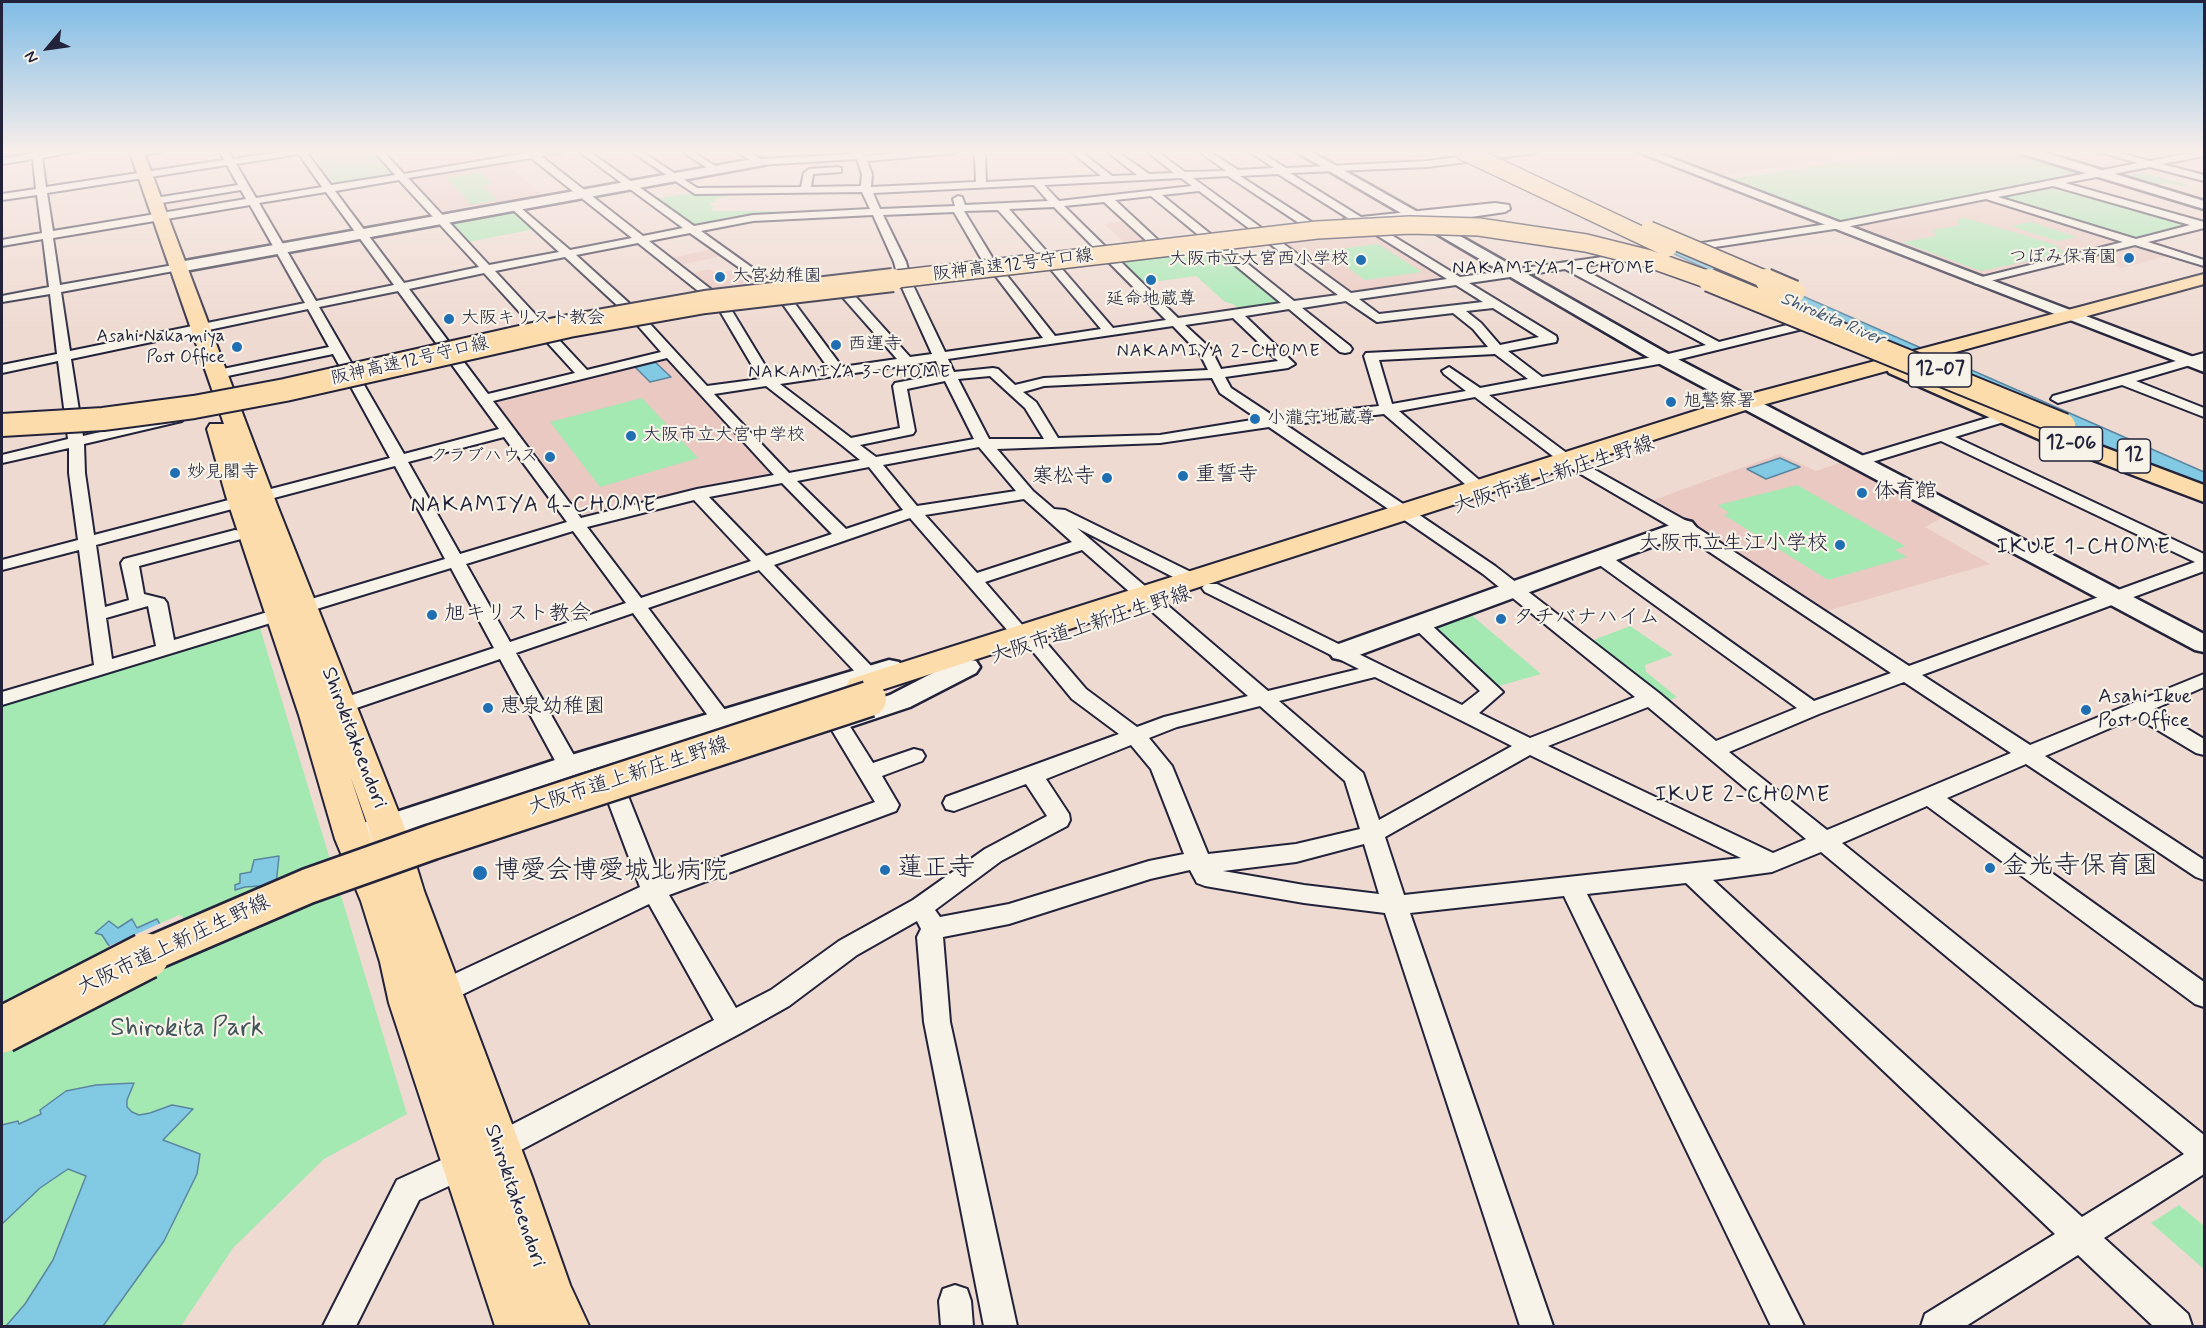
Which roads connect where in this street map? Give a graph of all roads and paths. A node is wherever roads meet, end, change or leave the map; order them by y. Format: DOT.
graph roads {
  1 [pos="45,212"];
  2 [pos="152,212"];
  3 [pos="154,212"];
  4 [pos="188,212"];
  5 [pos="258,212"];
  6 [pos="346,212"];
  7 [pos="434,212"];
  8 [pos="483,212"];
  9 [pos="521,212"];
  10 [pos="608,212"];
  11 [pos="668,212"];
  12 [pos="897,212"];
  13 [pos="960,212"];
  14 [pos="1005,212"];
  15 [pos="1063,212"];
  16 [pos="1121,212"];
  17 [pos="1176,212"];
  18 [pos="1233,212"];
  19 [pos="1290,212"];
  20 [pos="1346,212"];
  21 [pos="1407,212"];
  22 [pos="1457,212"];
  23 [pos="1485,212"];
  24 [pos="1591,212"];
  25 [pos="1607,212"];
  26 [pos="1799,212"];
  27 [pos="1906,212"];
  28 [pos="2040,212"];
  29 [pos="2155,212"];
  30 [pos="876,213"];
  31 [pos="154,218"];
  32 [pos="1418,218"];
  33 [pos="441,220"];
  34 [pos="1358,220"];
  35 [pos="1309,225"];
  36 [pos="1835,226"];
  37 [pos="2204,226"];
  38 [pos="1370,227"];
  39 [pos="692,229"];
  40 [pos="363,234"];
  41 [pos="48,235"];
  42 [pos="1263,235"];
  43 [pos="642,239"];
  44 [pos="1212,241"];
  45 [pos="1154,242"];
  46 [pos="2139,242"];
  47 [pos="2,243"];
  48 [pos="280,249"];
  49 [pos="567,253"];
  50 [pos="1104,253"];
  51 [pos="1048,259"];
  52 [pos="2205,263"];
  53 [pos="993,266"];
  54 [pos="1568,266"];
  55 [pos="172,268"];
  56 [pos="487,269"];
  57 [pos="1515,274"];
  58 [pos="903,276"];
  59 [pos="2205,279"];
  60 [pos="1978,281"];
  61 [pos="1460,282"];
  62 [pos="771,286"];
  63 [pos="402,287"];
  64 [pos="2205,288"];
  65 [pos="55,289"];
  66 [pos="842,289"];
  67 [pos="711,294"];
  68 [pos="783,296"];
  69 [pos="1349,298"];
  70 [pos="2,299"];
  71 [pos="722,304"];
  72 [pos="1496,304"];
  73 [pos="313,306"];
  74 [pos="1293,306"];
  75 [pos="625,308"];
  76 [pos="1457,310"];
  77 [pos="1236,314"];
  78 [pos="636,316"];
  79 [pos="2074,318"];
  80 [pos="1176,323"];
  81 [pos="1807,324"];
  82 [pos="537,325"];
  83 [pos="194,330"];
  84 [pos="1110,332"];
  85 [pos="548,334"];
  86 [pos="1052,340"];
  87 [pos="1718,346"];
  88 [pos="1496,348"];
  89 [pos="337,349"];
  90 [pos="1345,349"];
  91 [pos="448,350"];
  92 [pos="668,354"];
  93 [pos="64,356"];
  94 [pos="941,356"];
  95 [pos="1665,359"];
  96 [pos="1955,360"];
  97 [pos="906,362"];
  98 [pos="2200,362"];
  99 [pos="1899,367"];
  100 [pos="2,369"];
  101 [pos="838,371"];
  102 [pos="1449,371"];
  103 [pos="350,373"];
  104 [pos="1217,374"];
  105 [pos="584,375"];
  106 [pos="950,376"];
  107 [pos="2121,380"];
  108 [pos="768,381"];
  109 [pos="1539,381"];
  110 [pos="1012,390"];
  111 [pos="703,391"];
  112 [pos="1476,393"];
  113 [pos="221,396"];
  114 [pos="486,399"];
  115 [pos="1753,406"];
  116 [pos="1387,409"];
  117 [pos="2054,409"];
  118 [pos="2205,413"];
  119 [pos="2,416"];
  120 [pos="2002,418"];
  121 [pos="1272,422"];
  122 [pos="2,425"];
  123 [pos="509,431"];
  124 [pos="1942,436"];
  125 [pos="76,441"];
  126 [pos="848,442"];
  127 [pos="984,442"];
  128 [pos="1053,442"];
  129 [pos="2,459"];
  130 [pos="399,461"];
  131 [pos="1858,461"];
  132 [pos="873,462"];
  133 [pos="1573,464"];
  134 [pos="786,477"];
  135 [pos="2205,477"];
  136 [pos="2205,487"];
  137 [pos="1479,488"];
  138 [pos="698,494"];
  139 [pos="1027,494"];
  140 [pos="2205,494"];
  141 [pos="251,499"];
  142 [pos="1042,508"];
  143 [pos="913,512"];
  144 [pos="1410,517"];
  145 [pos="578,524"];
  146 [pos="1684,527"];
  147 [pos="235,535"];
  148 [pos="842,535"];
  149 [pos="87,543"];
  150 [pos="1084,544"];
  151 [pos="1600,557"];
  152 [pos="2205,560"];
  153 [pos="455,561"];
  154 [pos="764,562"];
  155 [pos="2205,565"];
  156 [pos="2,566"];
  157 [pos="973,580"];
  158 [pos="1202,584"];
  159 [pos="1513,588"];
  160 [pos="2116,597"];
  161 [pos="150,600"];
  162 [pos="1151,600"];
  163 [pos="638,606"];
  164 [pos="291,610"];
  165 [pos="97,615"];
  166 [pos="1418,623"];
  167 [pos="1029,639"];
  168 [pos="2205,644"];
  169 [pos="166,649"];
  170 [pos="505,651"];
  171 [pos="1342,652"];
  172 [pos="955,663"];
  173 [pos="104,668"];
  174 [pos="1380,670"];
  175 [pos="1907,674"];
  176 [pos="2205,680"];
  177 [pos="866,686"];
  178 [pos="1264,698"];
  179 [pos="1652,698"];
  180 [pos="2,699"];
  181 [pos="341,707"];
  182 [pos="2137,708"];
  183 [pos="1812,709"];
  184 [pos="1466,712"];
  185 [pos="315,715"];
  186 [pos="721,719"];
  187 [pos="837,722"];
  188 [pos="1135,736"];
  189 [pos="1529,746"];
  190 [pos="2205,748"];
  191 [pos="1715,750"];
  192 [pos="2029,755"];
  193 [pos="914,756"];
  194 [pos="569,766"];
  195 [pos="869,773"];
  196 [pos="1032,776"];
  197 [pos="616,796"];
  198 [pos="1929,796"];
  199 [pos="954,803"];
  200 [pos="370,832"];
  201 [pos="1372,834"];
  202 [pos="1823,841"];
  203 [pos="1198,860"];
  204 [pos="2198,860"];
  205 [pos="1772,863"];
  206 [pos="385,873"];
  207 [pos="1691,874"];
  208 [pos="1571,886"];
  209 [pos="654,891"];
  210 [pos="1395,905"];
  211 [pos="928,918"];
  212 [pos="442,992"];
  213 [pos="2205,996"];
  214 [pos="2,1010"];
  215 [pos="731,1025"];
  216 [pos="2,1030"];
  217 [pos="2205,1153"];
  218 [pos="481,1155"];
  219 [pos="2205,1158"];
  220 [pos="2080,1237"];
  221 [pos="339,1326"];
  222 [pos="520,1326"];
  223 [pos="564,1326"];
  224 [pos="1001,1326"];
  225 [pos="1537,1326"];
  226 [pos="1788,1326"];
  227 [pos="1937,1326"];
  228 [pos="2176,1326"];
  1 -- 41 [label="street"];
  2 -- 31 [label="main road, Shirokitakoendori"];
  3 -- 31 [label="main road, Shirokitakoendori"];
  4 -- 31 [label="street"];
  5 -- 48 [label="street"];
  6 -- 40 [label="street"];
  7 -- 33 [label="street"];
  8 -- 33 [label="street"];
  9 -- 49 [label="street"];
  10 -- 43 [label="street"];
  11 -- 39 [label="street"];
  12 -- 30 [label="street"];
  13 -- 53 [label="street"];
  14 -- 51 [label="street"];
  15 -- 50 [label="street"];
  16 -- 45 [label="street"];
  17 -- 44 [label="street"];
  18 -- 42 [label="street"];
  19 -- 35 [label="street"];
  20 -- 34 [label="street"];
  21 -- 32 [label="street"];
  22 -- 32 [label="street"];
  23 -- 32 [label="street"];
  24 -- 117 [label="highway, 12-07, bridge"];
  25 -- 96 [label="highway, 12, bridge"];
  26 -- 36 [label="street"];
  27 -- 36 [label="street"];
  28 -- 46 [label="street"];
  29 -- 37 [label="street"];
  30 -- 39 [label="street"];
  30 -- 58 [label="street"];
  31 -- 41 [label="street"];
  31 -- 55 [label="main road, Shirokitakoendori"];
  32 -- 34 [label="street"];
  32 -- 38 [label="street"];
  32 -- 57 [label="street"];
  33 -- 40 [label="street"];
  33 -- 56 [label="street"];
  34 -- 35 [label="street"];
  34 -- 38 [label="street"];
  35 -- 42 [label="street"];
  36 -- 54 [label="street, bridge"];
  36 -- 60 [label="street"];
  37 -- 46 [label="street"];
  38 -- 42 [label="street"];
  38 -- 61 [label="street"];
  39 -- 43 [label="street"];
  39 -- 62 [label="street"];
  40 -- 48 [label="street"];
  40 -- 63 [label="street"];
  41 -- 47 [label="street"];
  41 -- 65 [label="street"];
  42 -- 44 [label="street"];
  42 -- 69 [label="street"];
  43 -- 49 [label="street"];
  43 -- 67 [label="street"];
  44 -- 45 [label="street"];
  44 -- 50 [label="street"];
  44 -- 74 [label="street"];
  45 -- 50 [label="street"];
  46 -- 52 [label="street"];
  46 -- 60 [label="street"];
  48 -- 55 [label="street"];
  48 -- 73 [label="street"];
  49 -- 56 [label="street"];
  49 -- 75 [label="street"];
  50 -- 51 [label="street"];
  50 -- 80 [label="street"];
  51 -- 53 [label="street"];
  51 -- 84 [label="street"];
  53 -- 58 [label="street"];
  53 -- 86 [label="street"];
  54 -- 57 [label="street"];
  54 -- 87 [label="street"];
  55 -- 65 [label="street"];
  55 -- 83 [label="main road, Shirokitakoendori"];
  56 -- 63 [label="street"];
  56 -- 82 [label="street"];
  57 -- 61 [label="street"];
  57 -- 95 [label="street"];
  58 -- 62 [label="street"];
  58 -- 66 [label="street"];
  58 -- 94 [label="street"];
  59 -- 79 [label="main road, 大阪市道上新庄生野線"];
  60 -- 79 [label="street"];
  61 -- 69 [label="street"];
  61 -- 72 [label="street"];
  62 -- 67 [label="street"];
  63 -- 73 [label="street"];
  63 -- 91 [label="street"];
  64 -- 79 [label="main road, 大阪市道上新庄生野線"];
  65 -- 70 [label="street"];
  65 -- 93 [label="street"];
  66 -- 68 [label="street"];
  66 -- 97 [label="street"];
  67 -- 71 [label="street"];
  67 -- 75 [label="street"];
  68 -- 71 [label="street"];
  68 -- 101 [label="street"];
  69 -- 74 [label="street"];
  69 -- 76 [label="street"];
  71 -- 78 [label="street"];
  71 -- 108 [label="street"];
  72 -- 76 [label="street"];
  72 -- 88 [label="street"];
  73 -- 83 [label="street"];
  73 -- 89 [label="street"];
  74 -- 77 [label="street"];
  74 -- 90 [label="street"];
  75 -- 78 [label="street"];
  75 -- 82 [label="street"];
  76 -- 88 [label="street"];
  77 -- 80 [label="street"];
  77 -- 104 [label="street"];
  78 -- 85 [label="street"];
  78 -- 92 [label="street"];
  79 -- 96 [label="main road, 大阪市道上新庄生野線"];
  79 -- 98 [label="street"];
  80 -- 84 [label="street"];
  80 -- 104 [label="street"];
  81 -- 87 [label="street"];
  82 -- 85 [label="street"];
  82 -- 91 [label="street"];
  83 -- 93 [label="street"];
  83 -- 113 [label="main road, Shirokitakoendori"];
  83 -- 113 [label="main road, Shirokitakoendori"];
  84 -- 86 [label="street"];
  85 -- 91 [label="street"];
  85 -- 105 [label="street"];
  86 -- 94 [label="street"];
  87 -- 95 [label="street"];
  88 -- 109 [label="street"];
  88 -- 116 [label="street"];
  89 -- 103 [label="street"];
  89 -- 113 [label="street"];
  91 -- 103 [label="street"];
  91 -- 114 [label="street"];
  92 -- 105 [label="street"];
  92 -- 111 [label="street"];
  93 -- 100 [label="street"];
  93 -- 125 [label="street"];
  94 -- 97 [label="street"];
  94 -- 106 [label="street"];
  95 -- 109 [label="street"];
  95 -- 115 [label="street"];
  96 -- 99 [label="main road, 大阪市道上新庄生野線"];
  96 -- 119 [label="highway, 阪神高速12号守口線, bridge"];
  96 -- 135 [label="highway, 阪神高速12号守口線 / 12"];
  97 -- 101 [label="street"];
  98 -- 107 [label="street"];
  99 -- 115 [label="main road, 大阪市道上新庄生野線"];
  99 -- 140 [label="highway, 12-06"];
  101 -- 108 [label="street"];
  102 -- 112 [label="street"];
  103 -- 113 [label="street"];
  103 -- 130 [label="street"];
  104 -- 110 [label="street"];
  104 -- 121 [label="street"];
  105 -- 114 [label="street"];
  106 -- 110 [label="street"];
  106 -- 126 [label="street"];
  106 -- 127 [label="street"];
  107 -- 117 [label="street"];
  107 -- 118 [label="street"];
  108 -- 111 [label="street"];
  108 -- 126 [label="street"];
  109 -- 112 [label="street"];
  110 -- 128 [label="street"];
  111 -- 134 [label="street"];
  112 -- 116 [label="street"];
  112 -- 133 [label="street"];
  113 -- 125 [label="street"];
  113 -- 141 [label="main road, Shirokitakoendori"];
  114 -- 123 [label="street"];
  115 -- 131 [label="street"];
  115 -- 133 [label="main road, 大阪市道上新庄生野線"];
  116 -- 121 [label="street"];
  116 -- 137 [label="street"];
  117 -- 122 [label="highway, 阪神高速12号守口線 / 12, bridge"];
  117 -- 136 [label="highway, 阪神高速12号守口線 / 12, bridge"];
  120 -- 124 [label="street"];
  121 -- 128 [label="street"];
  121 -- 144 [label="street"];
  123 -- 130 [label="street"];
  123 -- 145 [label="street"];
  124 -- 131 [label="street"];
  124 -- 152 [label="street"];
  125 -- 129 [label="street"];
  125 -- 149 [label="street"];
  126 -- 132 [label="street"];
  127 -- 128 [label="street"];
  127 -- 132 [label="street"];
  127 -- 139 [label="street"];
  130 -- 141 [label="street"];
  130 -- 153 [label="street"];
  131 -- 160 [label="street"];
  132 -- 134 [label="street"];
  132 -- 143 [label="street"];
  133 -- 137 [label="main road, 大阪市道上新庄生野線"];
  133 -- 144 [label="main road, 大阪市道上新庄生野線"];
  133 -- 146 [label="street"];
  134 -- 138 [label="street"];
  134 -- 148 [label="street"];
  137 -- 144 [label="main road, 大阪市道上新庄生野線"];
  138 -- 145 [label="street"];
  138 -- 154 [label="street"];
  139 -- 142 [label="street"];
  139 -- 143 [label="street"];
  141 -- 149 [label="street"];
  141 -- 164 [label="main road, Shirokitakoendori"];
  142 -- 150 [label="street"];
  142 -- 158 [label="street"];
  143 -- 148 [label="street"];
  143 -- 157 [label="street"];
  144 -- 158 [label="main road, 大阪市道上新庄生野線"];
  144 -- 159 [label="street"];
  145 -- 153 [label="street"];
  145 -- 163 [label="street"];
  146 -- 151 [label="street"];
  146 -- 175 [label="street"];
  147 -- 161 [label="street"];
  148 -- 154 [label="street"];
  149 -- 156 [label="street"];
  149 -- 165 [label="street"];
  150 -- 157 [label="street"];
  150 -- 162 [label="street"];
  151 -- 159 [label="street"];
  151 -- 183 [label="street"];
  153 -- 164 [label="street"];
  153 -- 170 [label="street"];
  154 -- 163 [label="street"];
  154 -- 177 [label="street"];
  155 -- 160 [label="street"];
  157 -- 167 [label="street"];
  158 -- 162 [label="main road, 大阪市道上新庄生野線"];
  158 -- 171 [label="street"];
  159 -- 166 [label="street"];
  159 -- 179 [label="street"];
  160 -- 168 [label="street"];
  160 -- 175 [label="street"];
  161 -- 165 [label="street"];
  161 -- 169 [label="street"];
  162 -- 167 [label="main road, 大阪市道上新庄生野線"];
  162 -- 178 [label="street"];
  163 -- 170 [label="street"];
  163 -- 186 [label="street"];
  164 -- 169 [label="street"];
  164 -- 181 [label="main road, Shirokitakoendori"];
  164 -- 185 [label="main road, Shirokitakoendori"];
  165 -- 173 [label="street"];
  166 -- 171 [label="street"];
  166 -- 184 [label="street"];
  167 -- 172 [label="main road, 大阪市道上新庄生野線"];
  167 -- 188 [label="street"];
  169 -- 173 [label="street"];
  170 -- 181 [label="street"];
  170 -- 194 [label="street"];
  171 -- 174 [label="street"];
  172 -- 177 [label="street"];
  172 -- 187 [label="street"];
  173 -- 180 [label="street"];
  174 -- 178 [label="street"];
  174 -- 184 [label="street"];
  175 -- 183 [label="street"];
  175 -- 192 [label="street"];
  176 -- 182 [label="street"];
  177 -- 186 [label="street"];
  177 -- 214 [label="main road, 大阪市道上新庄生野線"];
  177 -- 216 [label="main road, 大阪市道上新庄生野線, bridge"];
  178 -- 188 [label="street"];
  178 -- 201 [label="street"];
  179 -- 189 [label="street"];
  179 -- 191 [label="street"];
  181 -- 185 [label="street"];
  181 -- 200 [label="main road, Shirokitakoendori"];
  182 -- 190 [label="street"];
  182 -- 192 [label="street"];
  183 -- 191 [label="street"];
  184 -- 189 [label="street"];
  185 -- 200 [label="main road, Shirokitakoendori"];
  186 -- 194 [label="street"];
  187 -- 195 [label="street"];
  187 -- 197 [label="street"];
  188 -- 196 [label="street"];
  188 -- 203 [label="street"];
  189 -- 201 [label="street"];
  189 -- 205 [label="street"];
  191 -- 202 [label="street"];
  192 -- 198 [label="street"];
  192 -- 204 [label="street"];
  193 -- 195 [label="street"];
  194 -- 200 [label="street"];
  195 -- 209 [label="street"];
  196 -- 199 [label="street"];
  196 -- 211 [label="street"];
  197 -- 206 [label="street"];
  197 -- 209 [label="street"];
  198 -- 202 [label="street"];
  198 -- 213 [label="street"];
  200 -- 206 [label="main road, Shirokitakoendori"];
  201 -- 203 [label="street"];
  201 -- 210 [label="street"];
  202 -- 205 [label="street"];
  202 -- 217 [label="street"];
  203 -- 210 [label="street"];
  203 -- 211 [label="street"];
  205 -- 207 [label="street"];
  206 -- 212 [label="main road, Shirokitakoendori"];
  206 -- 218 [label="main road, Shirokitakoendori"];
  207 -- 208 [label="street"];
  207 -- 220 [label="street"];
  208 -- 210 [label="street"];
  208 -- 226 [label="street"];
  209 -- 212 [label="street"];
  209 -- 215 [label="street"];
  210 -- 225 [label="street"];
  211 -- 215 [label="street"];
  211 -- 224 [label="street"];
  212 -- 218 [label="main road, Shirokitakoendori"];
  215 -- 218 [label="street"];
  218 -- 221 [label="street"];
  218 -- 222 [label="main road, Shirokitakoendori"];
  218 -- 223 [label="main road, Shirokitakoendori"];
  219 -- 220 [label="street"];
  220 -- 227 [label="street"];
  220 -- 228 [label="street"];
}
